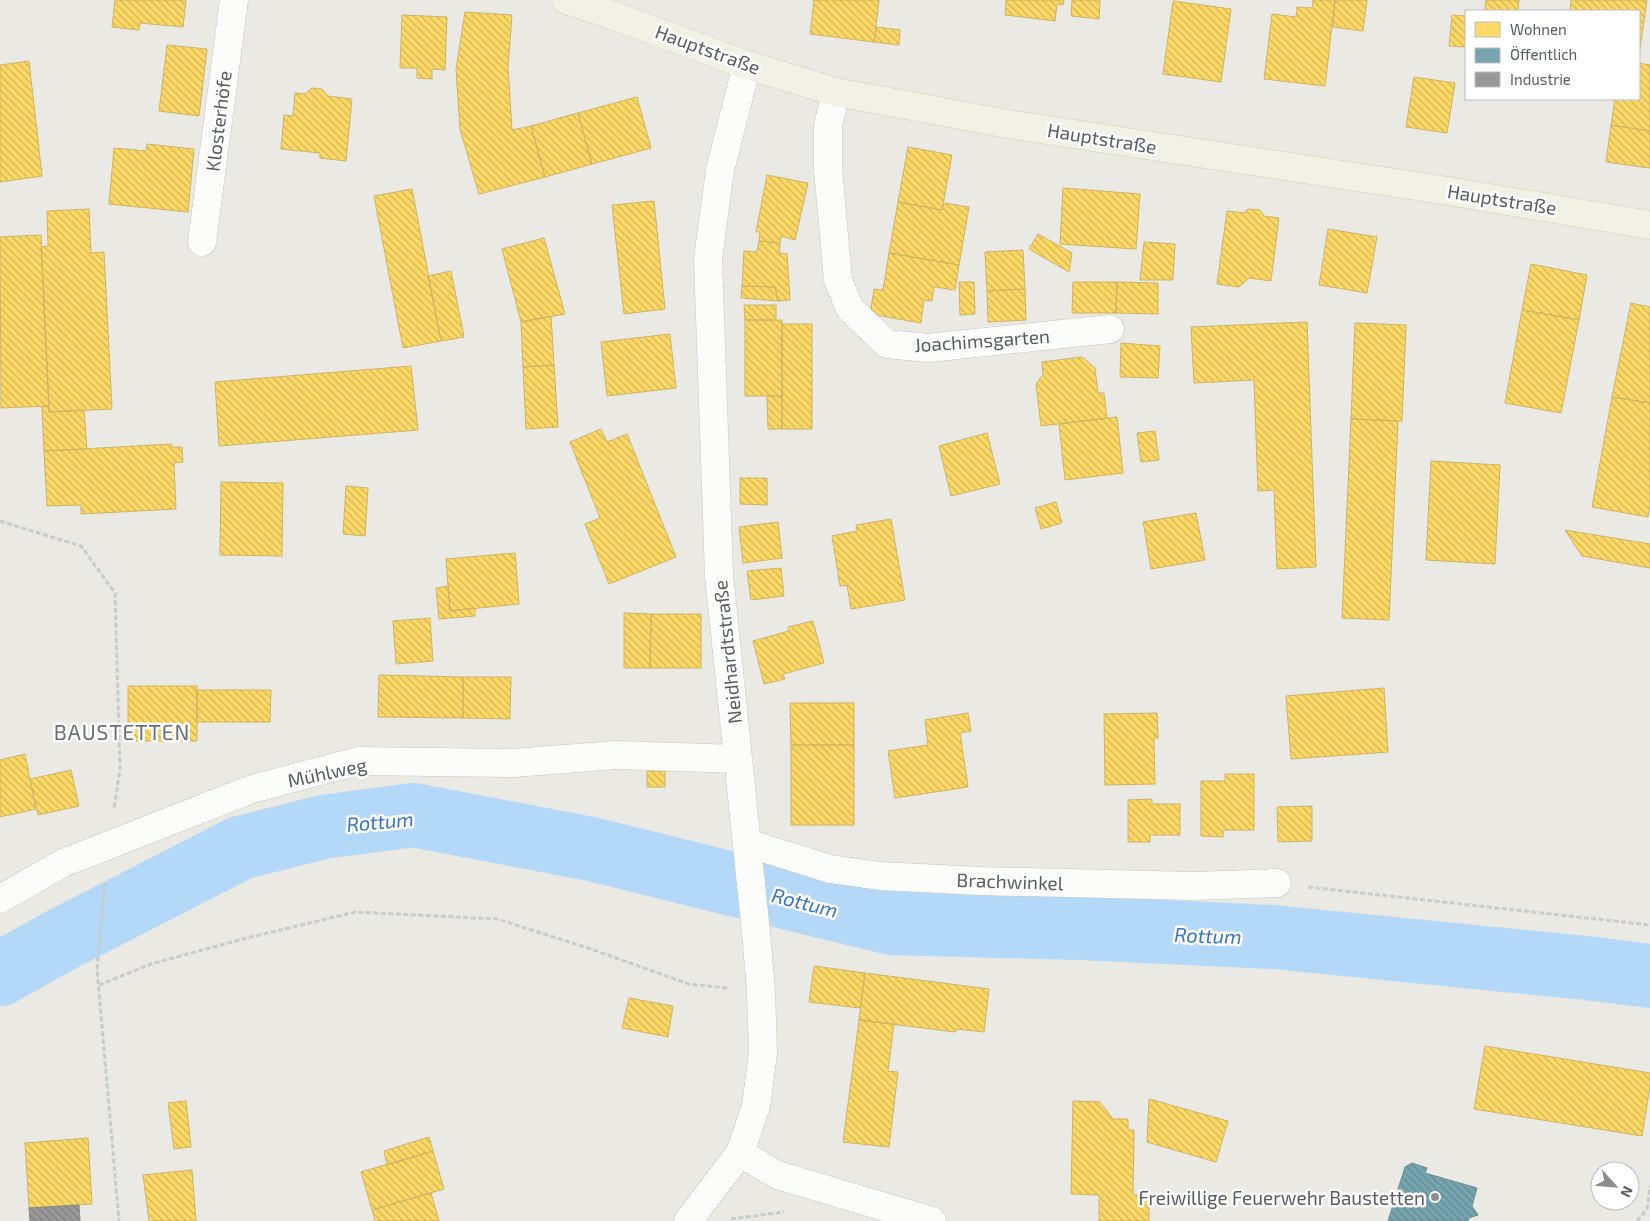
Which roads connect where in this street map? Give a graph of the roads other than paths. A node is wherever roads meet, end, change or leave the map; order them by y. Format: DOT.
graph roads {
  1 [pos="234,0"];
  2 [pos="566,0"];
  3 [pos="747,65"];
  4 [pos="836,92"];
  5 [pos="1650,225"];
  6 [pos="202,242"];
  7 [pos="1110,329"];
  8 [pos="738,759"];
  9 [pos="748,853"];
  10 [pos="1277,883"];
  11 [pos="0,899"];
  12 [pos="740,1153"];
  13 [pos="688,1221"];
  14 [pos="932,1221"];
  1 -- 6 [label="street, Klosterhöfe"];
  2 -- 3 [label="main road, Hauptstraße"];
  3 -- 4 [label="main road, Hauptstraße"];
  3 -- 8 [label="street, Neidhardtstraße"];
  4 -- 5 [label="main road, Hauptstraße"];
  4 -- 7 [label="street, Joachimsgarten"];
  8 -- 9 [label="street, Neidhardtstraße"];
  8 -- 11 [label="street, Mühlweg"];
  9 -- 10 [label="street, Brachwinkel"];
  9 -- 12 [label="street, Neidhardtstraße"];
  12 -- 13 [label="street, Neidhardtstraße"];
  12 -- 14 [label="street"];
}
